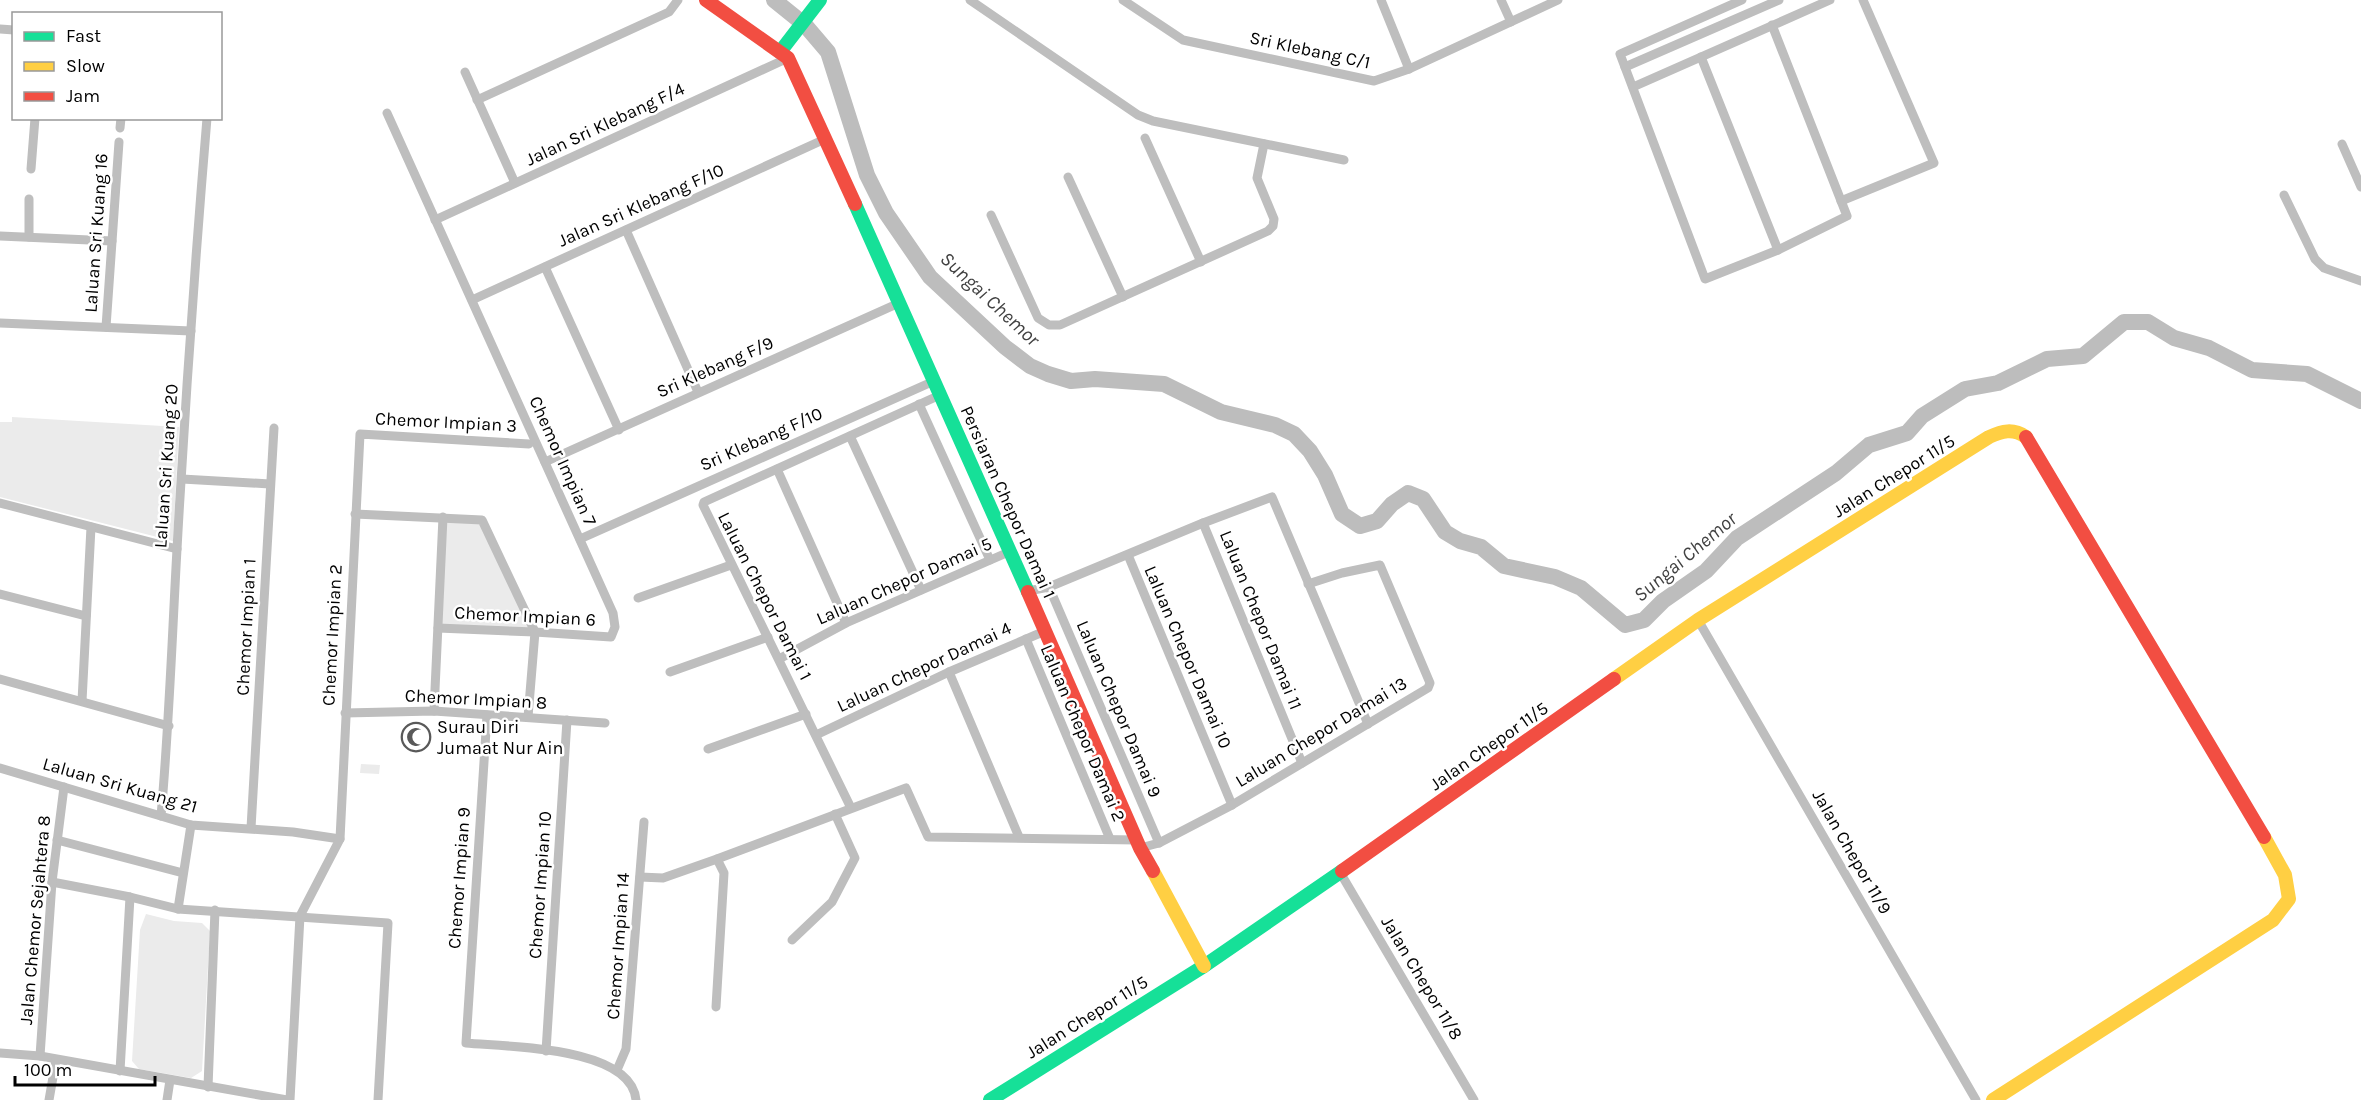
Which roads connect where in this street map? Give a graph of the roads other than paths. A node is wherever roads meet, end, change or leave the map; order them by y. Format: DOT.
graph roads {
  1 [pos="678,0"];
  2 [pos="706,0"];
  3 [pos="820,0"];
  4 [pos="970,0"];
  5 [pos="1123,0"];
  6 [pos="1381,0"];
  7 [pos="1501,0"];
  8 [pos="1558,0"];
  9 [pos="1742,0"];
  10 [pos="1779,0"];
  11 [pos="1830,0"];
  12 [pos="1863,0"];
  13 [pos="1511,22"];
  14 [pos="1772,25"];
  15 [pos="784,55"];
  16 [pos="1701,57"];
  17 [pos="1625,67"];
  18 [pos="1409,69"];
  19 [pos="465,72"];
  20 [pos="1633,87"];
  21 [pos="477,100"];
  22 [pos="387,113"];
  23 [pos="35,120"];
  24 [pos="207,120"];
  25 [pos="1145,138"];
  26 [pos="825,139"];
  27 [pos="119,142"];
  28 [pos="1264,144"];
  29 [pos="2342,144"];
  30 [pos="1344,160"];
  31 [pos="31,169"];
  32 [pos="1068,177"];
  33 [pos="515,183"];
  34 [pos="2361,187"];
  35 [pos="2284,195"];
  36 [pos="29,199"];
  37 [pos="1841,201"];
  38 [pos="991,215"];
  39 [pos="435,220"];
  40 [pos="626,230"];
  41 [pos="0,236"];
  42 [pos="29,237"];
  43 [pos="112,241"];
  44 [pos="1778,250"];
  45 [pos="1201,262"];
  46 [pos="545,267"];
  47 [pos="2361,281"];
  48 [pos="1123,297"];
  49 [pos="472,300"];
  50 [pos="899,303"];
  51 [pos="0,323"];
  52 [pos="106,327"];
  53 [pos="191,331"];
  54 [pos="934,381"];
  55 [pos="698,392"];
  56 [pos="940,394"];
  57 [pos="919,404"];
  58 [pos="274,428"];
  59 [pos="619,429"];
  60 [pos="360,434"];
  61 [pos="850,436"];
  62 [pos="529,444"];
  63 [pos="545,462"];
  64 [pos="777,469"];
  65 [pos="182,478"];
  66 [pos="270,484"];
  67 [pos="0,504"];
  68 [pos="355,514"];
  69 [pos="443,517"];
  70 [pos="1203,523"];
  71 [pos="91,527"];
  72 [pos="580,539"];
  73 [pos="177,549"];
  74 [pos="1011,551"];
  75 [pos="1128,555"];
  76 [pos="990,560"];
  77 [pos="731,565"];
  78 [pos="1308,584"];
  79 [pos="1049,587"];
  80 [pos="921,590"];
  81 [pos="1028,591"];
  82 [pos="0,594"];
  83 [pos="638,598"];
  84 [pos="86,616"];
  85 [pos="1698,620"];
  86 [pos="846,623"];
  87 [pos="438,628"];
  88 [pos="1045,631"];
  89 [pos="535,632"];
  90 [pos="611,637"];
  91 [pos="768,637"];
  92 [pos="1026,639"];
  93 [pos="779,659"];
  94 [pos="670,672"];
  95 [pos="949,672"];
  96 [pos="0,679"];
  97 [pos="82,701"];
  98 [pos="434,711"];
  99 [pos="345,713"];
  100 [pos="806,714"];
  101 [pos="486,715"];
  102 [pos="528,717"];
  103 [pos="567,720"];
  104 [pos="605,723"];
  105 [pos="1368,724"];
  106 [pos="169,726"];
  107 [pos="816,735"];
  108 [pos="708,749"];
  109 [pos="1302,763"];
  110 [pos="0,768"];
  111 [pos="64,787"];
  112 [pos="1232,805"];
  113 [pos="851,808"];
  114 [pos="835,814"];
  115 [pos="161,816"];
  116 [pos="644,822"];
  117 [pos="191,825"];
  118 [pos="251,828"];
  119 [pos="1019,837"];
  120 [pos="340,839"];
  121 [pos="1110,839"];
  122 [pos="57,840"];
  123 [pos="1159,843"];
  124 [pos="1138,844"];
  125 [pos="717,859"];
  126 [pos="183,873"];
  127 [pos="1341,874"];
  128 [pos="640,878"];
  129 [pos="52,882"];
  130 [pos="130,897"];
  131 [pos="178,909"];
  132 [pos="216,910"];
  133 [pos="300,916"];
  134 [pos="792,940"];
  135 [pos="1204,966"];
  136 [pos="716,1007"];
  137 [pos="546,1052"];
  138 [pos="0,1053"];
  139 [pos="40,1056"];
  140 [pos="56,1060"];
  141 [pos="617,1070"];
  142 [pos="120,1071"];
  143 [pos="170,1080"];
  144 [pos="208,1087"];
  145 [pos="49,1100"];
  146 [pos="167,1100"];
  147 [pos="288,1100"];
  148 [pos="378,1100"];
  149 [pos="636,1100"];
  150 [pos="990,1100"];
  151 [pos="1474,1100"];
  152 [pos="1976,1100"];
  153 [pos="1993,1100"];
  1 -- 21 [label="street"];
  2 -- 15 [label="street"];
  3 -- 15 [label="street"];
  4 -- 28 [label="street"];
  5 -- 18 [label="street, Sri Klebang C/1"];
  6 -- 18 [label="street"];
  7 -- 13 [label="street"];
  8 -- 13 [label="street, Sri Klebang C/1"];
  9 -- 17 [label="street"];
  10 -- 17 [label="street"];
  11 -- 14 [label="street"];
  12 -- 37 [label="street"];
  13 -- 18 [label="street, Sri Klebang C/1"];
  14 -- 16 [label="street"];
  14 -- 37 [label="street"];
  15 -- 26 [label="street, Persiaran Chepor Damai 1"];
  15 -- 33 [label="street, Jalan Sri Klebang F/4"];
  16 -- 20 [label="street"];
  16 -- 44 [label="street"];
  17 -- 20 [label="street"];
  19 -- 21 [label="street"];
  20 -- 44 [label="street"];
  21 -- 33 [label="street"];
  22 -- 39 [label="street, Chemor Impian 7"];
  23 -- 31 [label="street"];
  24 -- 53 [label="street, Laluan Sri Kuang 20"];
  25 -- 45 [label="street"];
  26 -- 40 [label="street, Jalan Sri Klebang F/10"];
  26 -- 50 [label="street, Persiaran Chepor Damai 1"];
  27 -- 43 [label="street, Laluan Sri Kuang 16"];
  28 -- 30 [label="street"];
  28 -- 45 [label="street"];
  29 -- 34 [label="street"];
  32 -- 48 [label="street"];
  33 -- 39 [label="street, Jalan Sri Klebang F/4"];
  35 -- 47 [label="street"];
  36 -- 42 [label="street"];
  37 -- 44 [label="street"];
  38 -- 48 [label="street"];
  39 -- 49 [label="street, Chemor Impian 7"];
  40 -- 46 [label="street, Jalan Sri Klebang F/10"];
  40 -- 55 [label="street"];
  41 -- 42 [label="street"];
  42 -- 43 [label="street"];
  43 -- 52 [label="street, Laluan Sri Kuang 16"];
  45 -- 48 [label="street"];
  46 -- 49 [label="street, Jalan Sri Klebang F/10"];
  46 -- 59 [label="street"];
  49 -- 63 [label="street, Chemor Impian 7"];
  50 -- 54 [label="street, Persiaran Chepor Damai 1"];
  50 -- 55 [label="street, Sri Klebang F/9"];
  51 -- 52 [label="street"];
  52 -- 53 [label="street"];
  53 -- 65 [label="street, Laluan Sri Kuang 20"];
  54 -- 56 [label="street, Persiaran Chepor Damai 1"];
  54 -- 72 [label="street, Sri Klebang F/10"];
  55 -- 59 [label="street, Sri Klebang F/9"];
  56 -- 57 [label="street, Laluan Chepor Damai 1"];
  56 -- 74 [label="street, Persiaran Chepor Damai 1"];
  57 -- 61 [label="street, Laluan Chepor Damai 1"];
  57 -- 76 [label="street"];
  58 -- 66 [label="street, Chemor Impian 1"];
  59 -- 63 [label="street, Sri Klebang F/9"];
  60 -- 62 [label="street, Chemor Impian 3"];
  60 -- 68 [label="street, Chemor Impian 2"];
  61 -- 64 [label="street, Laluan Chepor Damai 1"];
  61 -- 80 [label="street"];
  63 -- 72 [label="street, Chemor Impian 7"];
  64 -- 77 [label="street, Laluan Chepor Damai 1"];
  64 -- 86 [label="street"];
  65 -- 66 [label="street"];
  65 -- 73 [label="street, Laluan Sri Kuang 20"];
  66 -- 118 [label="street, Chemor Impian 1"];
  67 -- 71 [label="street"];
  68 -- 69 [label="street"];
  68 -- 99 [label="street, Chemor Impian 2"];
  69 -- 87 [label="street"];
  69 -- 89 [label="street"];
  70 -- 75 [label="street"];
  70 -- 78 [label="street"];
  70 -- 109 [label="street, Laluan Chepor Damai 11"];
  71 -- 73 [label="street"];
  71 -- 84 [label="street"];
  72 -- 90 [label="street, Chemor Impian 7"];
  73 -- 106 [label="street, Laluan Sri Kuang 20"];
  74 -- 76 [label="street, Laluan Chepor Damai 5"];
  74 -- 81 [label="street, Persiaran Chepor Damai 1"];
  75 -- 79 [label="street"];
  75 -- 112 [label="street, Laluan Chepor Damai 10"];
  76 -- 80 [label="street, Laluan Chepor Damai 5"];
  77 -- 83 [label="street"];
  77 -- 91 [label="street, Laluan Chepor Damai 1"];
  78 -- 105 [label="street"];
  78 -- 105 [label="street, Laluan Chepor Damai 13"];
  79 -- 81 [label="street"];
  79 -- 123 [label="street, Laluan Chepor Damai 9"];
  80 -- 86 [label="street, Laluan Chepor Damai 5"];
  81 -- 88 [label="street, Persiaran Chepor Damai 1"];
  82 -- 84 [label="street"];
  84 -- 97 [label="street"];
  85 -- 127 [label="street, Jalan Chepor 11/5"];
  85 -- 152 [label="street, Jalan Chepor 11/9"];
  85 -- 153 [label="street, Jalan Chepor 11/5"];
  86 -- 93 [label="street, Laluan Chepor Damai 5"];
  87 -- 89 [label="street, Chemor Impian 6"];
  87 -- 98 [label="street"];
  88 -- 92 [label="street, Laluan Chepor Damai 4"];
  88 -- 124 [label="street, Persiaran Chepor Damai 1"];
  89 -- 90 [label="street, Chemor Impian 6"];
  89 -- 102 [label="street"];
  91 -- 93 [label="street, Laluan Chepor Damai 1"];
  91 -- 94 [label="street"];
  92 -- 95 [label="street, Laluan Chepor Damai 4"];
  92 -- 121 [label="street, Laluan Chepor Damai 2"];
  93 -- 100 [label="street, Laluan Chepor Damai 1"];
  95 -- 107 [label="street, Laluan Chepor Damai 4"];
  95 -- 119 [label="street"];
  96 -- 97 [label="street"];
  97 -- 106 [label="street"];
  98 -- 99 [label="street, Chemor Impian 8"];
  98 -- 101 [label="street, Chemor Impian 8"];
  99 -- 120 [label="street, Chemor Impian 2"];
  100 -- 107 [label="street, Laluan Chepor Damai 1"];
  100 -- 108 [label="street"];
  101 -- 102 [label="street, Chemor Impian 8"];
  101 -- 137 [label="street, Chemor Impian 9"];
  102 -- 103 [label="street, Chemor Impian 8"];
  103 -- 104 [label="street, Chemor Impian 8"];
  103 -- 137 [label="street, Chemor Impian 10"];
  105 -- 109 [label="street, Laluan Chepor Damai 13"];
  106 -- 115 [label="street, Laluan Sri Kuang 20"];
  107 -- 113 [label="street, Laluan Chepor Damai 1"];
  109 -- 112 [label="street, Laluan Chepor Damai 13"];
  110 -- 111 [label="street, Laluan Sri Kuang 21"];
  111 -- 115 [label="street, Laluan Sri Kuang 21"];
  111 -- 122 [label="street, Jalan Chemor Sejahtera 8"];
  112 -- 123 [label="street, Laluan Chepor Damai 13"];
  113 -- 114 [label="street"];
  113 -- 119 [label="street"];
  114 -- 125 [label="street"];
  114 -- 134 [label="street"];
  115 -- 117 [label="street, Laluan Sri Kuang 21"];
  116 -- 128 [label="street, Chemor Impian 14"];
  117 -- 118 [label="street, Laluan Sri Kuang 21"];
  117 -- 126 [label="street"];
  118 -- 120 [label="street, Laluan Sri Kuang 21"];
  119 -- 121 [label="street"];
  120 -- 133 [label="street"];
  121 -- 124 [label="street"];
  122 -- 126 [label="street"];
  122 -- 129 [label="street, Jalan Chemor Sejahtera 8"];
  123 -- 124 [label="street, Laluan Chepor Damai 13"];
  124 -- 135 [label="street, Persiaran Chepor Damai 1"];
  125 -- 128 [label="street"];
  125 -- 136 [label="street"];
  126 -- 131 [label="street"];
  127 -- 135 [label="street, Jalan Chepor 11/5"];
  127 -- 151 [label="street, Jalan Chepor 11/8"];
  128 -- 141 [label="street, Chemor Impian 14"];
  129 -- 130 [label="street"];
  129 -- 139 [label="street, Jalan Chemor Sejahtera 8"];
  130 -- 131 [label="street"];
  130 -- 142 [label="street"];
  131 -- 132 [label="street"];
  132 -- 133 [label="street"];
  132 -- 144 [label="street"];
  133 -- 147 [label="street"];
  133 -- 148 [label="street"];
  135 -- 150 [label="street, Jalan Chepor 11/5"];
  137 -- 141 [label="street"];
  138 -- 139 [label="street"];
  139 -- 140 [label="street"];
  140 -- 142 [label="street"];
  140 -- 145 [label="street"];
  141 -- 149 [label="street"];
  142 -- 143 [label="street"];
  143 -- 144 [label="street"];
  143 -- 146 [label="street"];
  144 -- 147 [label="street"];
}
